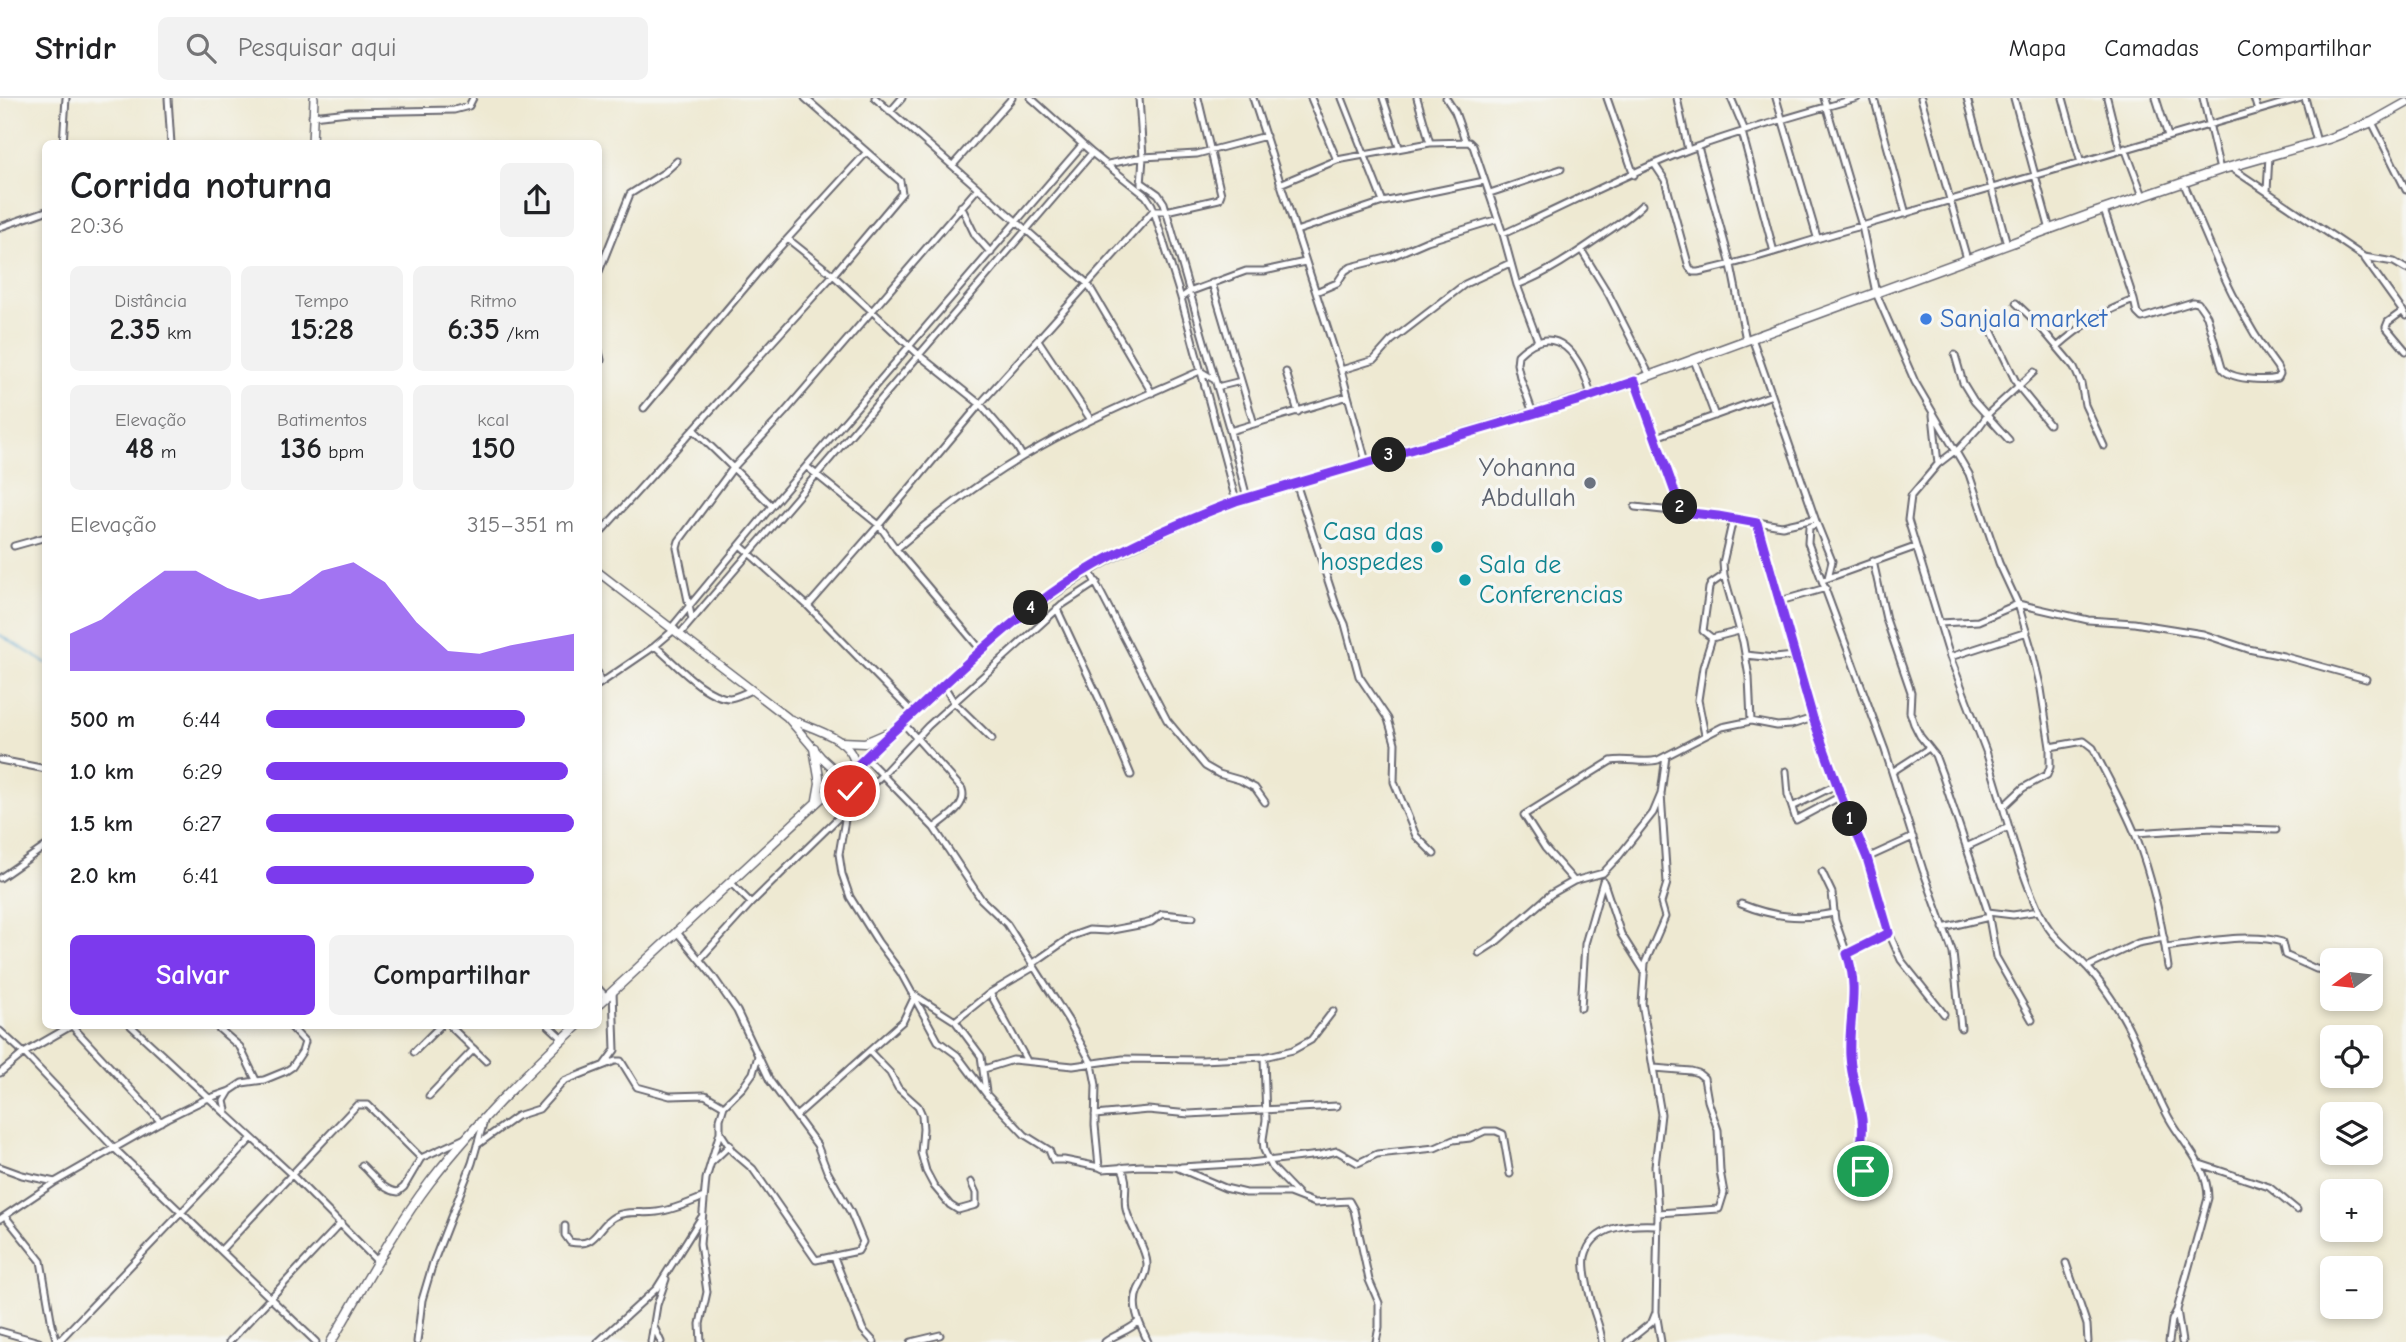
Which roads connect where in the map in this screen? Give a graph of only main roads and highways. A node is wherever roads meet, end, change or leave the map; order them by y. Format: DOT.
graph roads {
  1 [pos="2406,103"];
  2 [pos="900,725"];
  3 [pos="841,742"];
  4 [pos="814,748"];
  5 [pos="816,802"];
  6 [pos="602,1001"];
  7 [pos="574,1029"];
  8 [pos="331,1342"];
  1 -- 2 [label="main road"];
  2 -- 3 [label="main road"];
  2 -- 5 [label="main road"];
  4 -- 5 [label="main road"];
  5 -- 6 [label="main road"];
  7 -- 8 [label="main road"];
}
